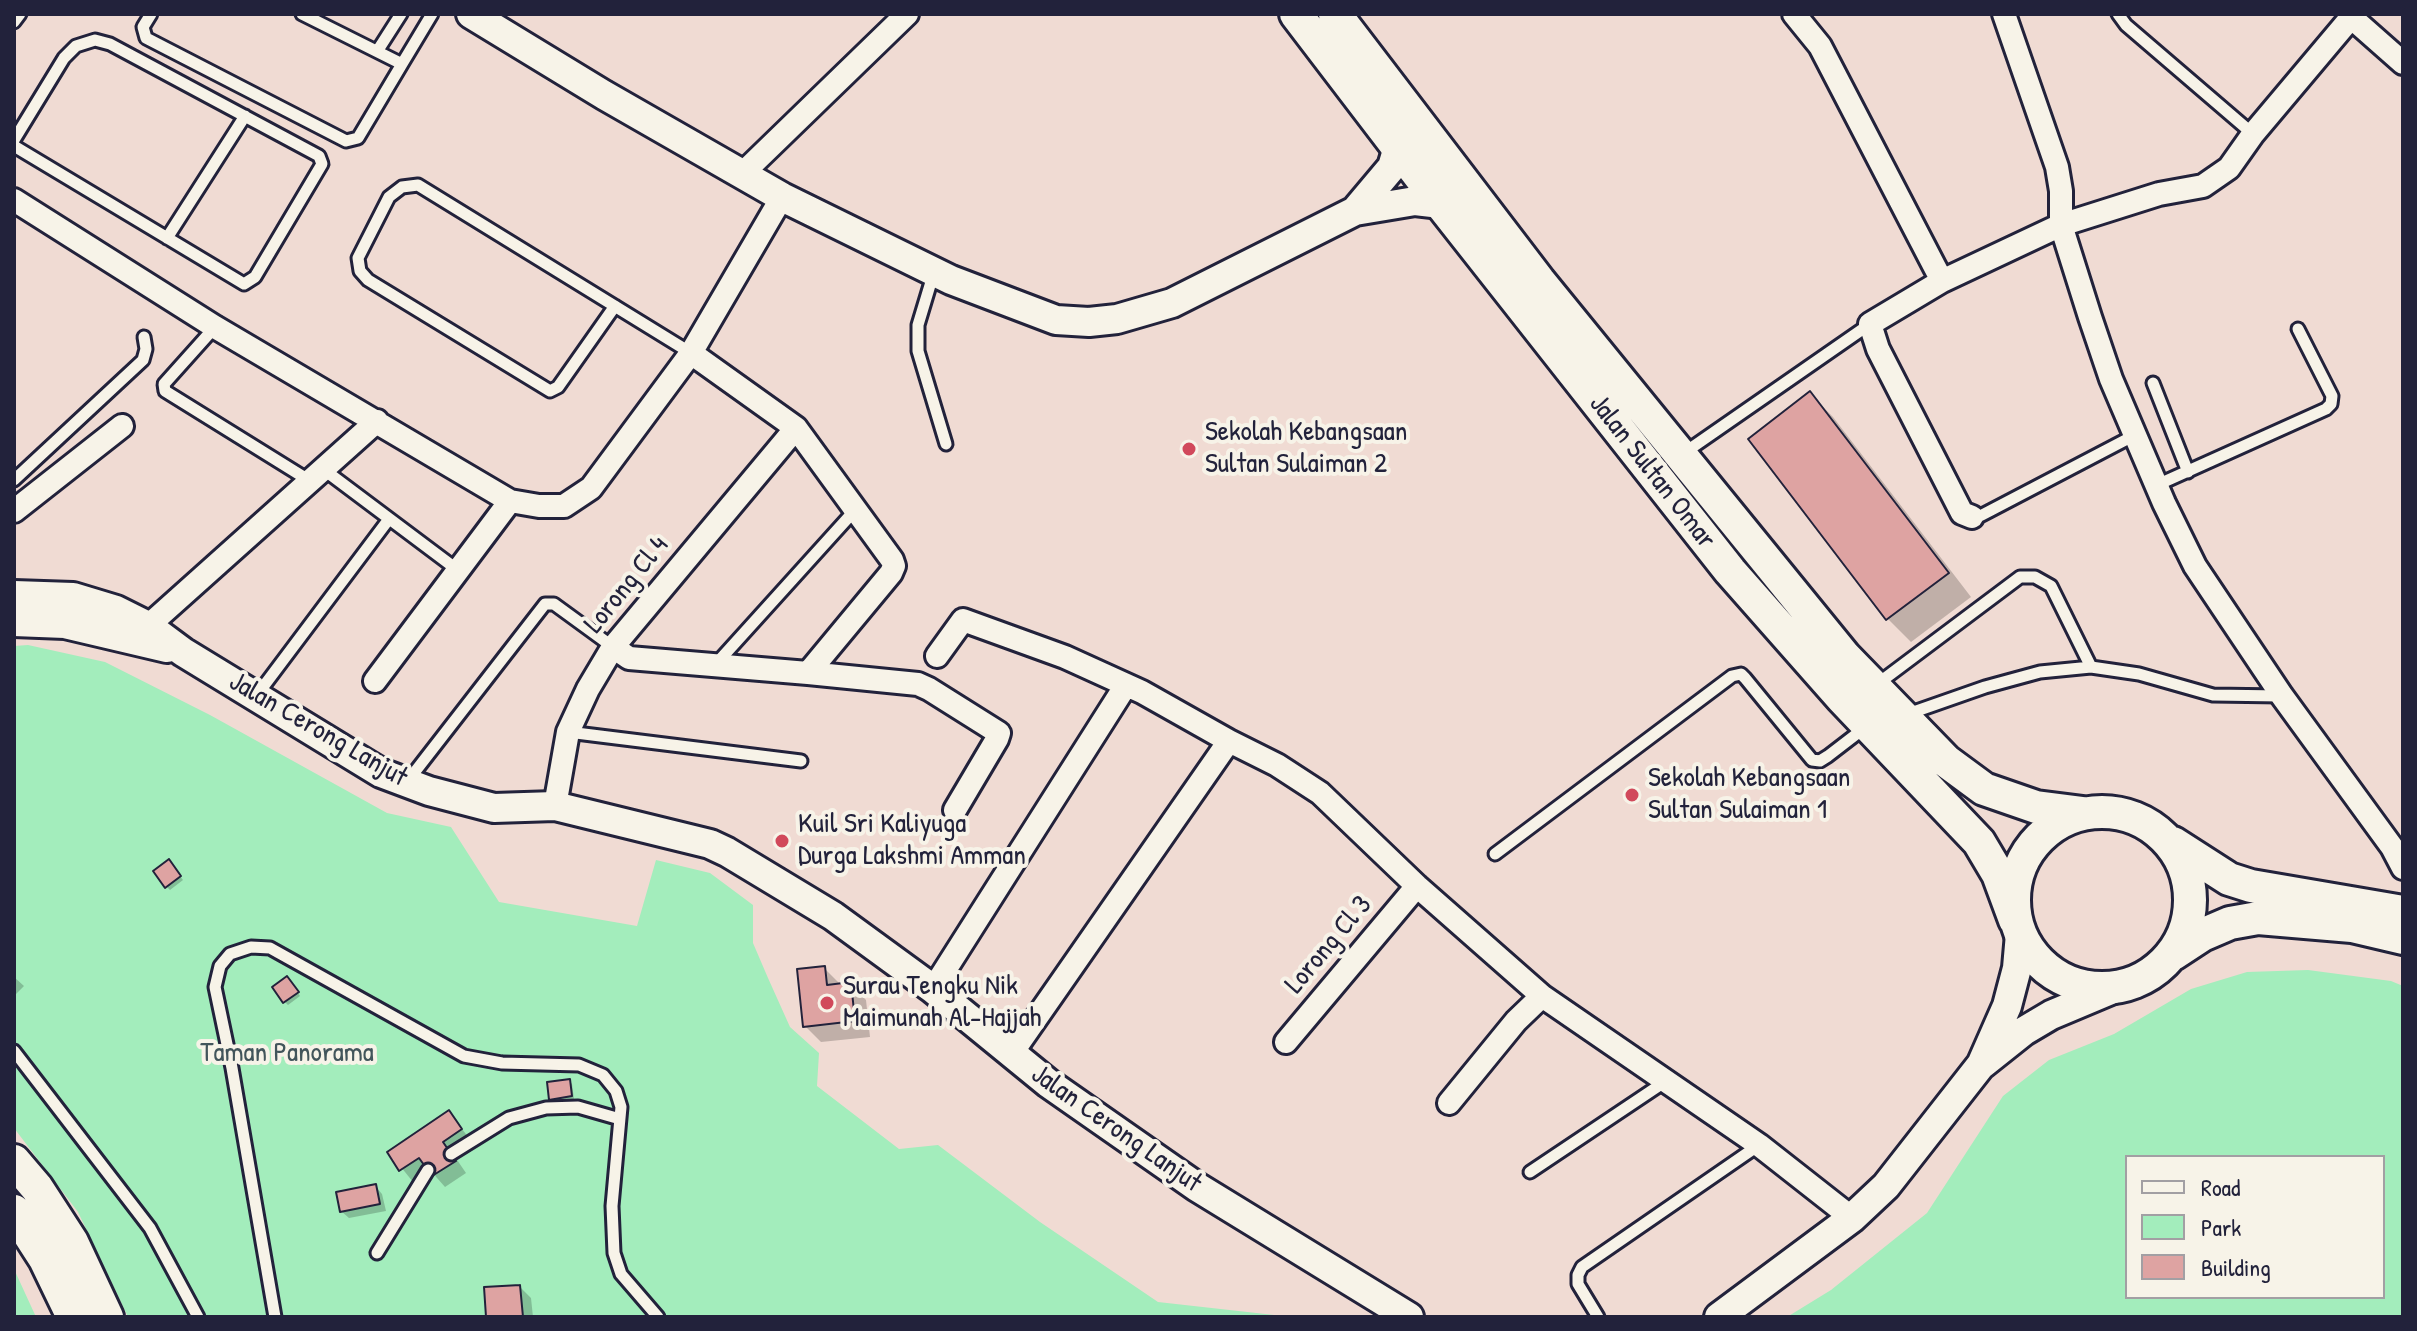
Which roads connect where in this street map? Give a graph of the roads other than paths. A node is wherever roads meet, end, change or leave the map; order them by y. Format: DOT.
graph roads {
  1 [pos="20,14"];
  2 [pos="151,14"];
  3 [pos="302,14"];
  4 [pos="401,14"];
  5 [pos="432,14"];
  6 [pos="471,14"];
  7 [pos="1296,14"];
  8 [pos="1335,14"];
  9 [pos="1794,14"];
  10 [pos="2004,14"];
  11 [pos="2118,14"];
  12 [pos="2353,16"];
  13 [pos="907,17"];
  14 [pos="14,22"];
  15 [pos="378,50"];
  16 [pos="2403,63"];
  17 [pos="402,64"];
  18 [pos="245,116"];
  19 [pos="2253,134"];
  20 [pos="14,143"];
  21 [pos="1398,147"];
  22 [pos="742,174"];
  23 [pos="782,197"];
  24 [pos="14,200"];
  25 [pos="1441,204"];
  26 [pos="1355,211"];
  27 [pos="2061,225"];
  28 [pos="167,238"];
  29 [pos="934,272"];
  30 [pos="1942,281"];
  31 [pos="615,306"];
  32 [pos="1870,324"];
  33 [pos="215,327"];
  34 [pos="2298,329"];
  35 [pos="144,337"];
  36 [pos="691,353"];
  37 [pos="2153,383"];
  38 [pos="377,421"];
  39 [pos="122,426"];
  40 [pos="796,428"];
  41 [pos="2135,435"];
  42 [pos="946,444"];
  43 [pos="1680,456"];
  44 [pos="2188,472"];
  45 [pos="316,475"];
  46 [pos="14,480"];
  47 [pos="2157,485"];
  48 [pos="510,501"];
  49 [pos="856,509"];
  50 [pos="14,511"];
  51 [pos="1972,517"];
  52 [pos="389,519"];
  53 [pos="459,571"];
  54 [pos="14,595"];
  55 [pos="14,622"];
  56 [pos="148,626"];
  57 [pos="613,647"];
  58 [pos="183,652"];
  59 [pos="937,656"];
  60 [pos="716,664"];
  61 [pos="2091,667"];
  62 [pos="808,673"];
  63 [pos="375,681"];
  64 [pos="1126,685"];
  65 [pos="1873,687"];
  66 [pos="256,696"];
  67 [pos="2282,696"];
  68 [pos="1900,717"];
  69 [pos="1868,725"];
  70 [pos="568,732"];
  71 [pos="1229,741"];
  72 [pos="801,761"];
  73 [pos="406,783"];
  74 [pos="555,806"];
  75 [pos="955,810"];
  76 [pos="2083,813"];
  77 [pos="2167,839"];
  78 [pos="2397,842"];
  79 [pos="1495,854"];
  80 [pos="2403,868"];
  81 [pos="1417,886"];
  82 [pos="2403,912"];
  83 [pos="2018,927"];
  84 [pos="2403,938"];
  85 [pos="2171,955"];
  86 [pos="2120,986"];
  87 [pos="933,989"];
  88 [pos="1542,996"];
  89 [pos="1286,1042"];
  90 [pos="14,1051"];
  91 [pos="1012,1053"];
  92 [pos="1980,1066"];
  93 [pos="1666,1081"];
  94 [pos="1449,1103"];
  95 [pos="620,1119"];
  96 [pos="1759,1145"];
  97 [pos="451,1154"];
  98 [pos="14,1161"];
  99 [pos="428,1170"];
  100 [pos="1530,1172"];
  101 [pos="14,1211"];
  102 [pos="1852,1218"];
  103 [pos="377,1253"];
  104 [pos="73,1317"];
  105 [pos="107,1317"];
  106 [pos="198,1317"];
  107 [pos="275,1317"];
  108 [pos="658,1317"];
  109 [pos="1409,1317"];
  110 [pos="1598,1317"];
  111 [pos="1719,1317"];
  1 -- 14 [label="lane"];
  2 -- 17 [label="lane"];
  3 -- 15 [label="lane"];
  4 -- 15 [label="lane"];
  5 -- 17 [label="lane"];
  6 -- 22 [label="street"];
  7 -- 21 [label="main road, Jalan Sultan Omar"];
  8 -- 43 [label="main road"];
  9 -- 30 [label="street"];
  10 -- 27 [label="street"];
  11 -- 19 [label="lane"];
  12 -- 16 [label="street"];
  12 -- 19 [label="street"];
  13 -- 22 [label="street"];
  15 -- 17 [label="lane"];
  18 -- 20 [label="lane"];
  18 -- 28 [label="lane"];
  18 -- 28 [label="lane"];
  19 -- 27 [label="street"];
  20 -- 28 [label="lane"];
  21 -- 25 [label="main road, Jalan Sultan Omar"];
  21 -- 26 [label="street"];
  22 -- 23 [label="street"];
  23 -- 29 [label="street"];
  23 -- 36 [label="street"];
  24 -- 33 [label="street"];
  25 -- 26 [label="street"];
  25 -- 69 [label="main road, Jalan Sultan Omar"];
  26 -- 29 [label="street"];
  27 -- 30 [label="street"];
  27 -- 41 [label="street"];
  29 -- 42 [label="lane"];
  30 -- 32 [label="street"];
  31 -- 31 [label="lane"];
  31 -- 36 [label="lane"];
  32 -- 43 [label="lane"];
  32 -- 51 [label="street"];
  33 -- 38 [label="street"];
  33 -- 45 [label="lane"];
  34 -- 44 [label="lane"];
  35 -- 46 [label="lane"];
  36 -- 40 [label="street"];
  36 -- 48 [label="street"];
  37 -- 44 [label="lane"];
  38 -- 45 [label="street"];
  38 -- 48 [label="street"];
  39 -- 50 [label="street"];
  40 -- 49 [label="street"];
  40 -- 57 [label="street, Lorong Cl 4"];
  41 -- 47 [label="street"];
  41 -- 51 [label="lane"];
  43 -- 65 [label="main road"];
  44 -- 47 [label="lane"];
  45 -- 52 [label="lane"];
  45 -- 56 [label="street"];
  47 -- 67 [label="street"];
  48 -- 53 [label="street"];
  49 -- 60 [label="lane"];
  49 -- 62 [label="street"];
  52 -- 53 [label="lane"];
  52 -- 66 [label="lane"];
  53 -- 63 [label="street"];
  54 -- 56 [label="street, Jalan Cerong Lanjut"];
  55 -- 58 [label="street, Jalan Cerong Lanjut"];
  56 -- 58 [label="street, Jalan Cerong Lanjut"];
  57 -- 60 [label="street"];
  57 -- 70 [label="street, Lorong Cl 4"];
  57 -- 73 [label="lane"];
  58 -- 66 [label="street, Jalan Cerong Lanjut"];
  59 -- 64 [label="street"];
  60 -- 62 [label="street"];
  61 -- 65 [label="lane"];
  61 -- 67 [label="lane"];
  61 -- 68 [label="lane"];
  62 -- 75 [label="street"];
  64 -- 71 [label="street"];
  64 -- 87 [label="street"];
  65 -- 68 [label="main road"];
  66 -- 73 [label="street, Jalan Cerong Lanjut"];
  67 -- 78 [label="street"];
  68 -- 76 [label="main road"];
  69 -- 79 [label="lane"];
  69 -- 83 [label="main road, Jalan Sultan Omar"];
  70 -- 72 [label="lane"];
  70 -- 74 [label="street, Lorong Cl 4"];
  71 -- 81 [label="street"];
  71 -- 91 [label="street"];
  73 -- 74 [label="street, Jalan Cerong Lanjut"];
  74 -- 87 [label="street, Jalan Cerong Lanjut"];
  76 -- 77 [label="main road"];
  76 -- 83 [label="main road"];
  77 -- 82 [label="main road"];
  77 -- 85 [label="main road"];
  78 -- 80 [label="street"];
  81 -- 88 [label="street"];
  81 -- 89 [label="street, Lorong Cl 3"];
  83 -- 86 [label="main road"];
  83 -- 92 [label="street"];
  84 -- 85 [label="main road"];
  85 -- 86 [label="main road"];
  86 -- 92 [label="street"];
  87 -- 91 [label="street, Jalan Cerong Lanjut"];
  88 -- 93 [label="street"];
  88 -- 94 [label="street"];
  90 -- 106 [label="lane"];
  91 -- 109 [label="street, Jalan Cerong Lanjut"];
  92 -- 102 [label="street"];
  93 -- 96 [label="street"];
  93 -- 100 [label="lane"];
  95 -- 97 [label="lane"];
  95 -- 107 [label="lane"];
  95 -- 108 [label="lane"];
  96 -- 102 [label="street"];
  96 -- 110 [label="lane"];
  98 -- 105 [label="main road"];
  99 -- 103 [label="lane"];
  101 -- 104 [label="main road"];
  102 -- 111 [label="street"];
}
